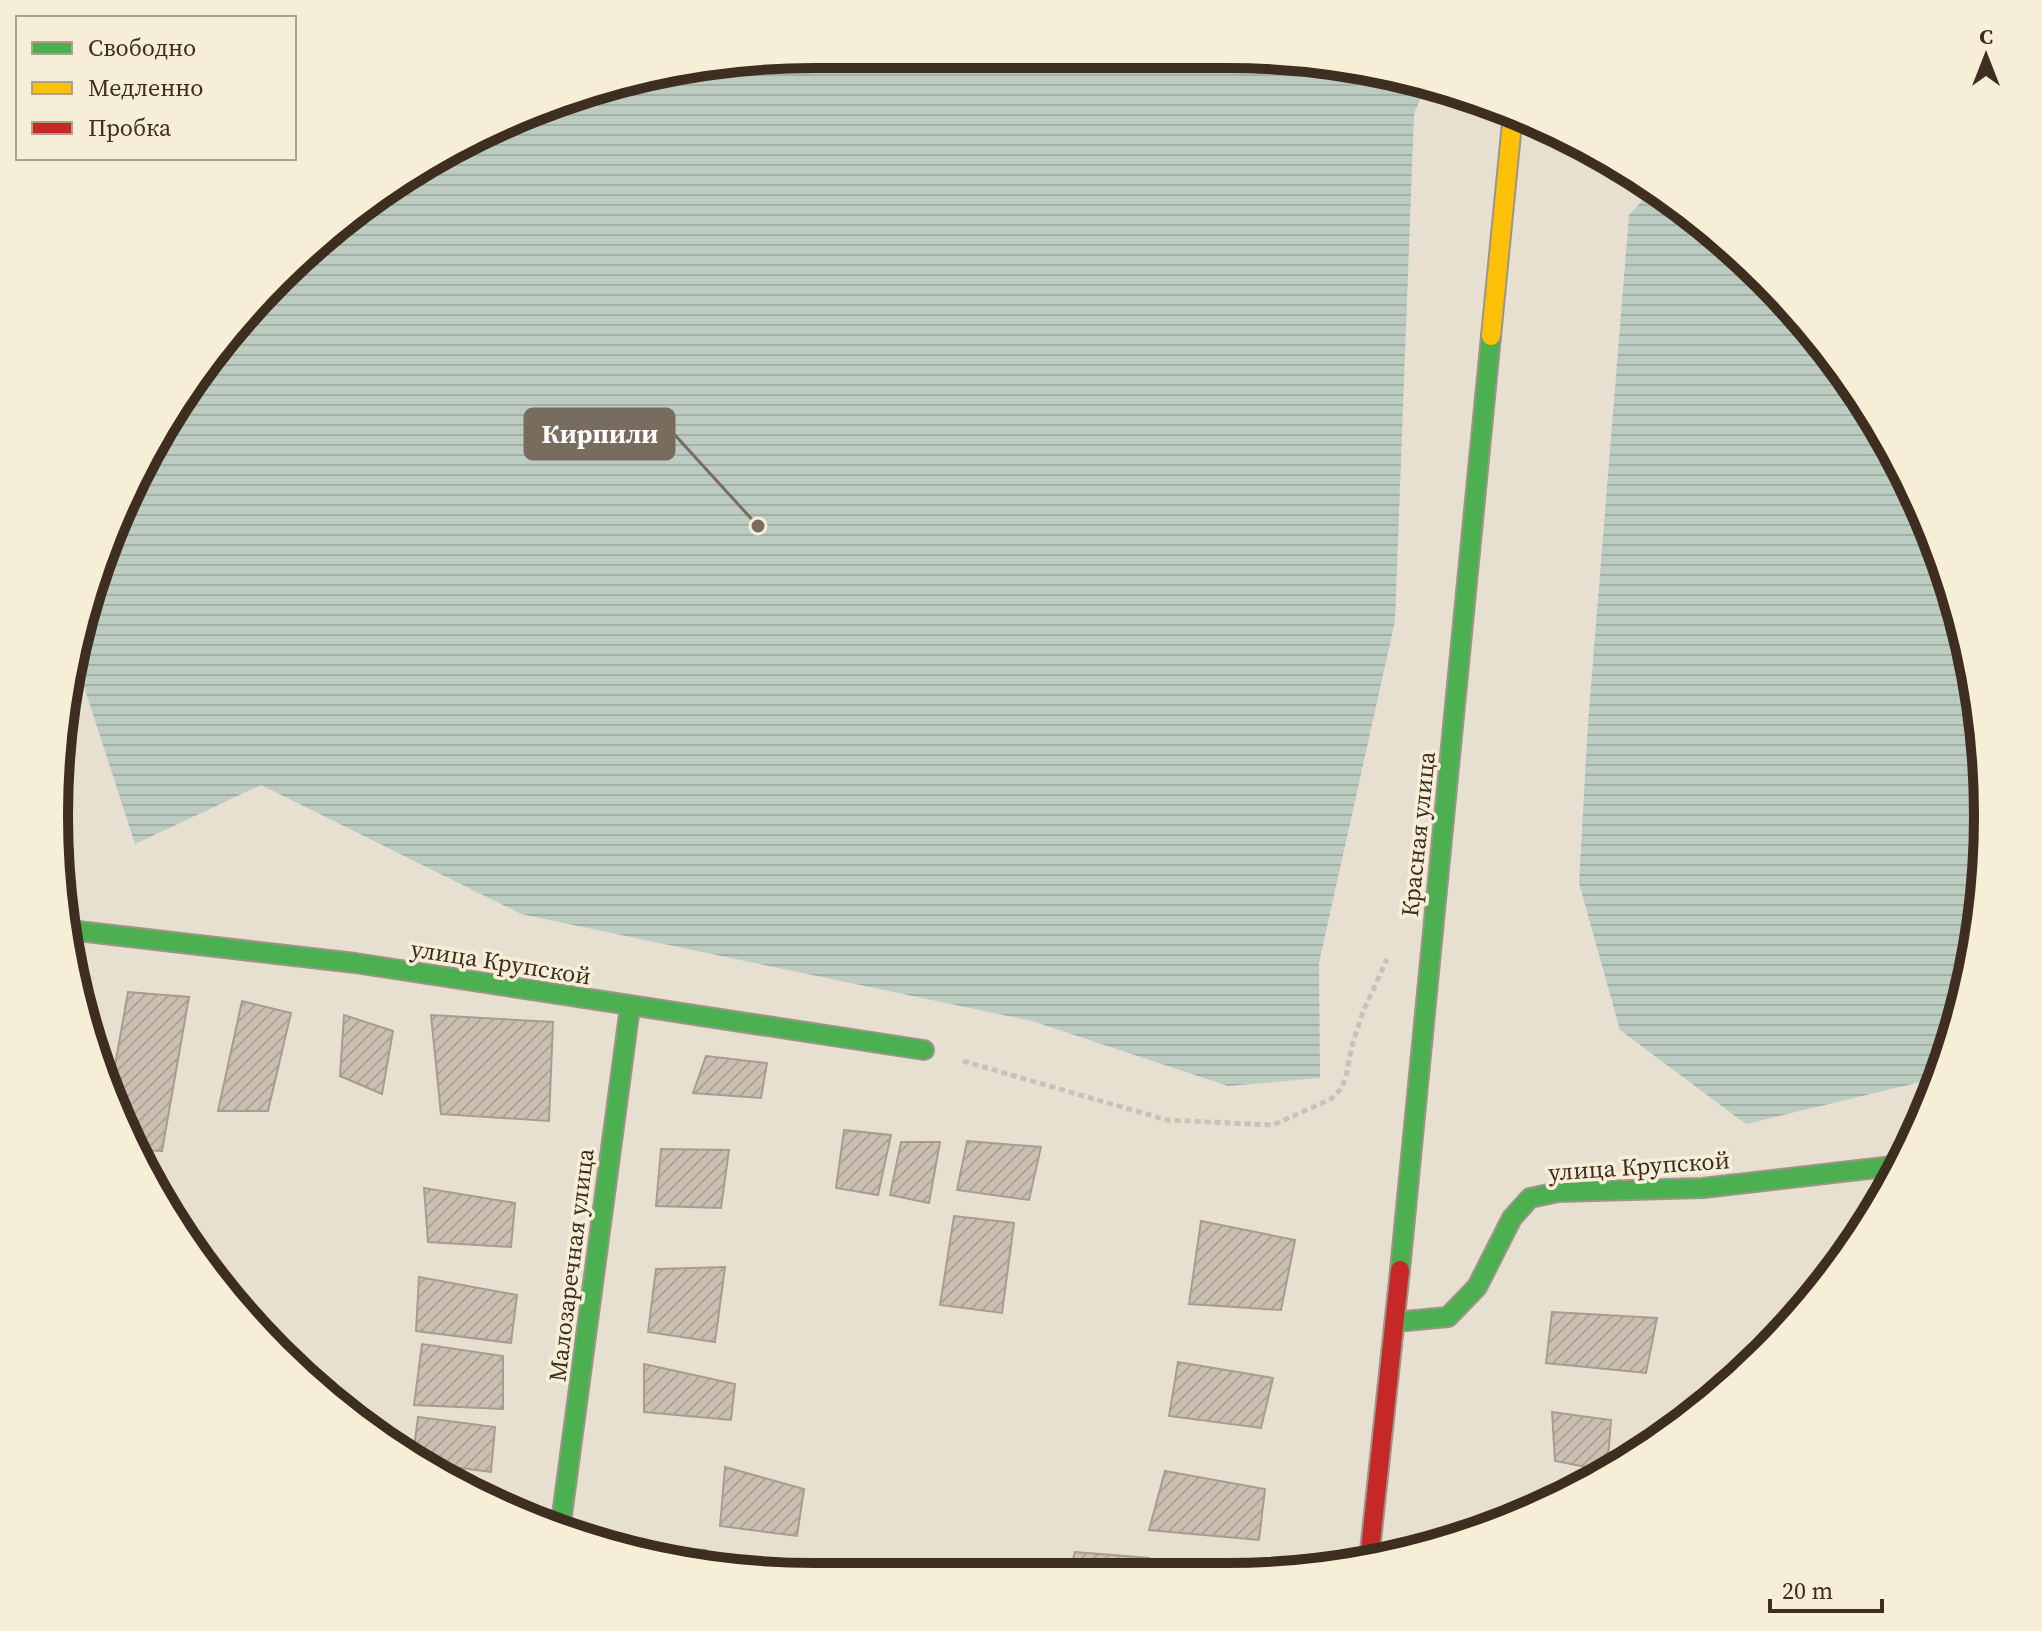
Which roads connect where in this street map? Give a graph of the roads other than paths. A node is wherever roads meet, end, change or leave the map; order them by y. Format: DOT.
graph roads {
  1 [pos="1512,125"];
  2 [pos="77,931"];
  3 [pos="630,1007"];
  4 [pos="924,1050"];
  5 [pos="1886,1167"];
  6 [pos="1395,1322"];
  7 [pos="562,1518"];
  8 [pos="1370,1549"];
  1 -- 6 [label="street, Красная улица"];
  2 -- 3 [label="street, улица Крупской"];
  3 -- 4 [label="street, улица Крупской"];
  3 -- 7 [label="street, Малозаречная улица"];
  5 -- 6 [label="street, улица Крупской"];
  6 -- 8 [label="street, Красная улица"];
}
